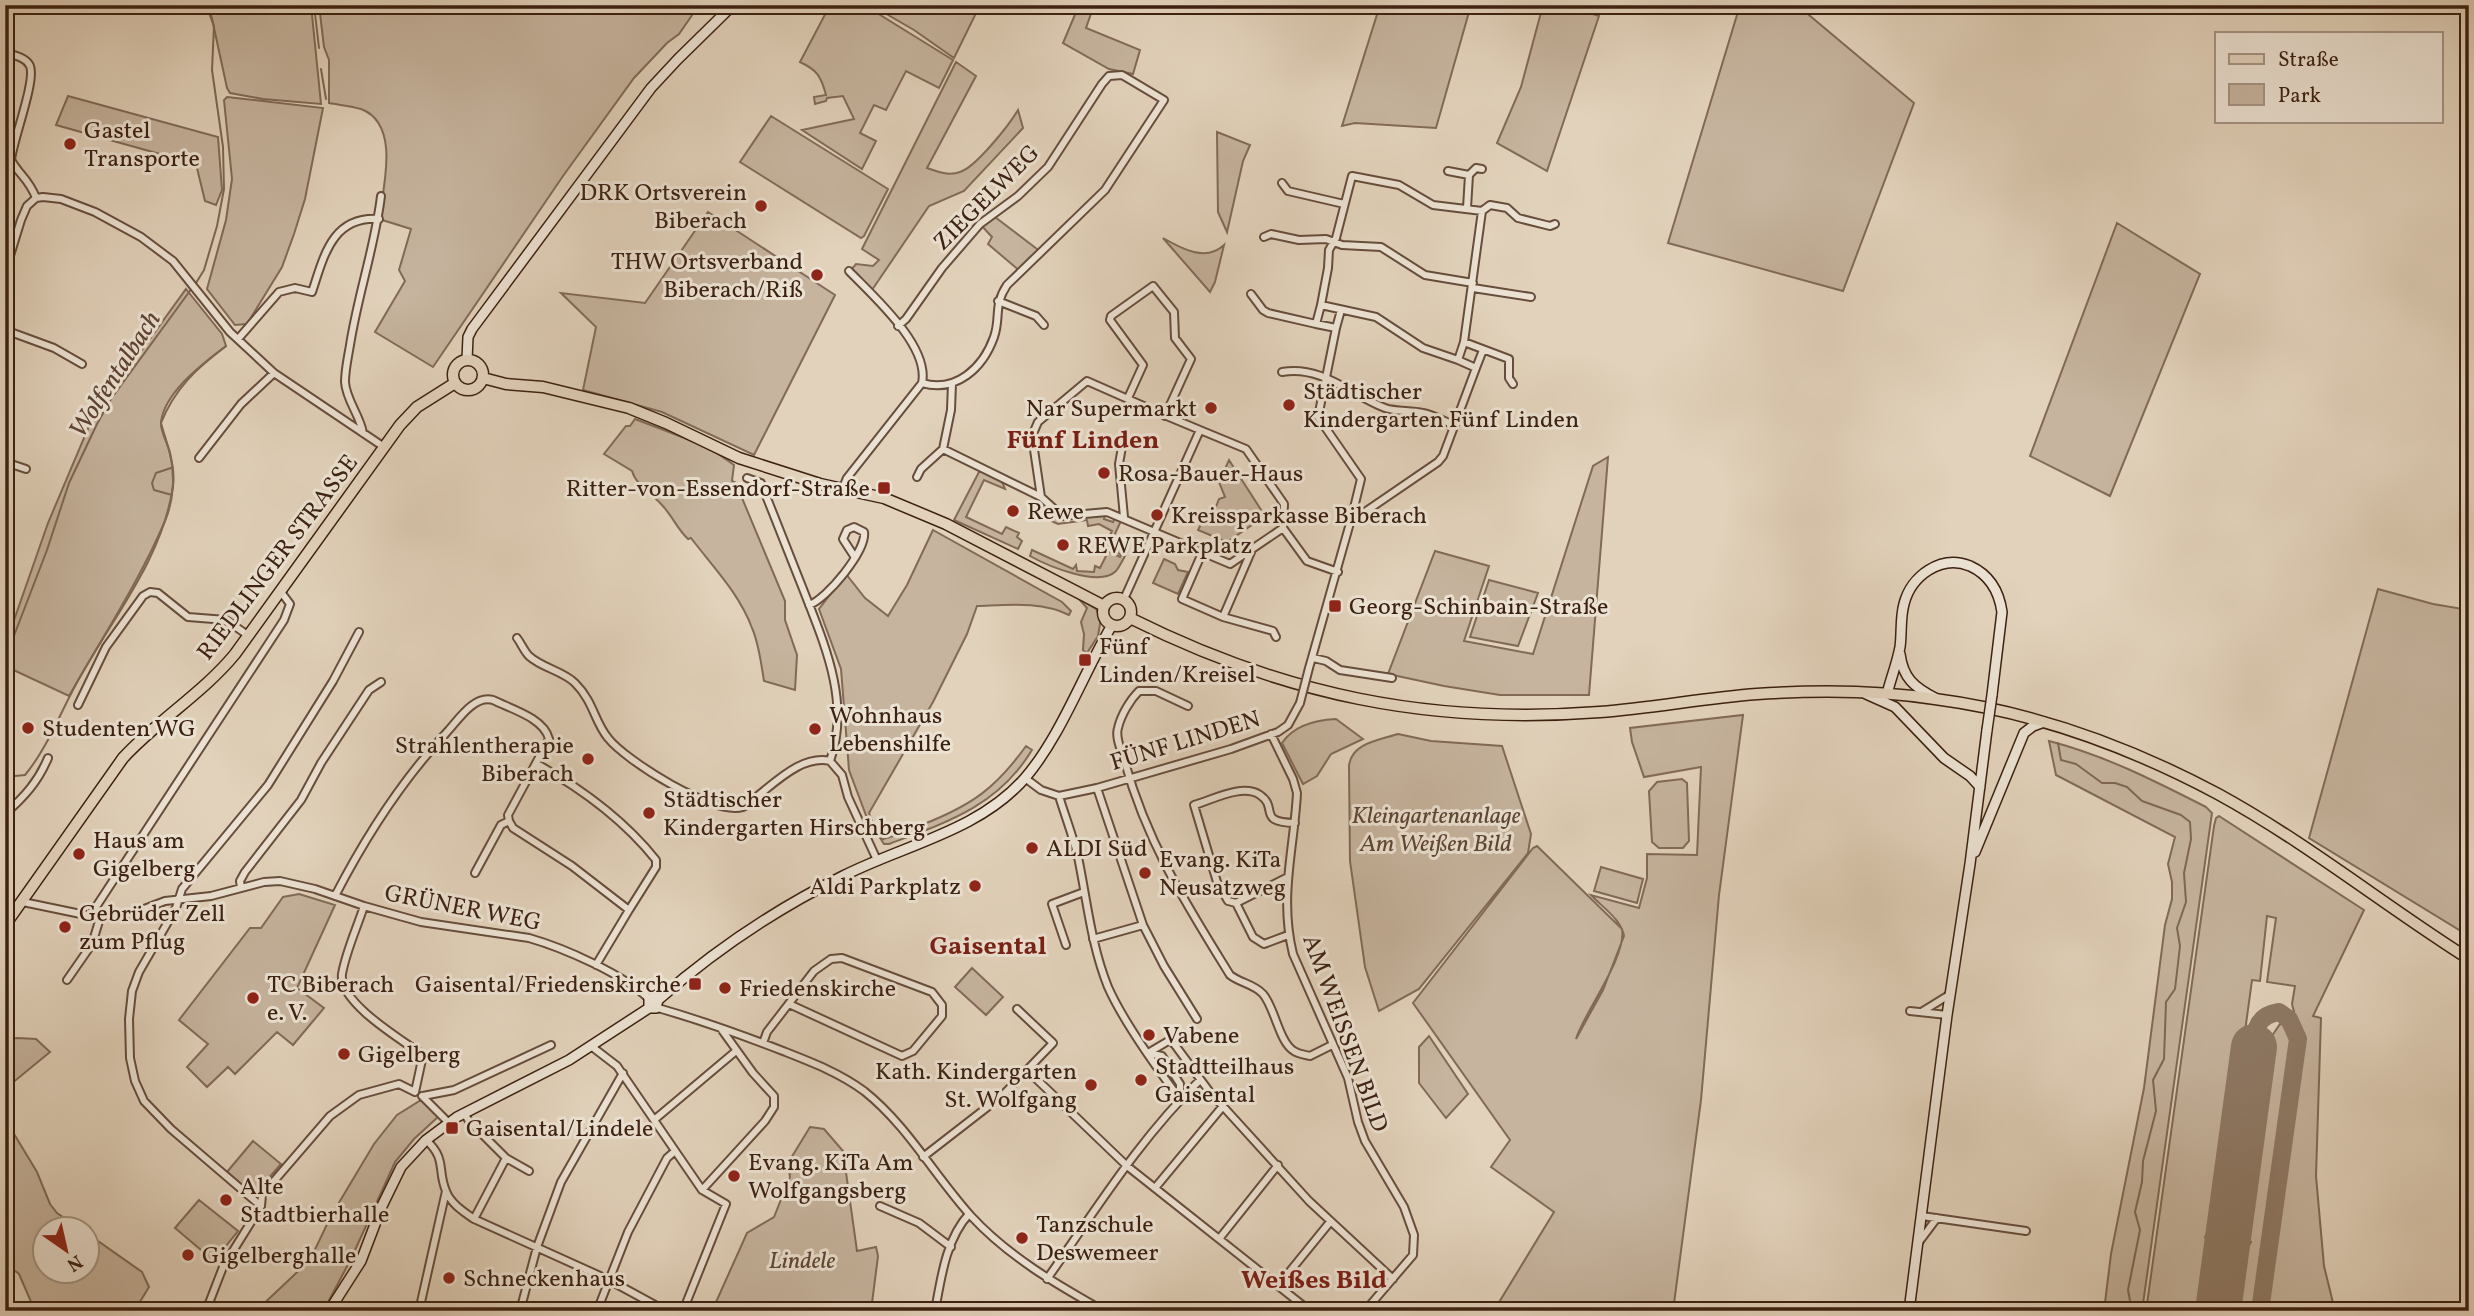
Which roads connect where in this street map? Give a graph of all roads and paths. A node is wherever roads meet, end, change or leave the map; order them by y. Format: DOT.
graph roads {
  1 [pos="733,5"];
  2 [pos="5,53"];
  3 [pos="1482,169"];
  4 [pos="1448,171"];
  5 [pos="1469,174"];
  6 [pos="1282,183"];
  7 [pos="381,196"];
  8 [pos="33,201"];
  9 [pos="1345,204"];
  10 [pos="1467,208"];
  11 [pos="1482,211"];
  12 [pos="379,219"];
  13 [pos="1555,224"];
  14 [pos="1265,237"];
  15 [pos="1333,243"];
  16 [pos="849,271"];
  17 [pos="5,272"];
  18 [pos="1473,285"];
  19 [pos="1251,294"];
  20 [pos="1531,297"];
  21 [pos="998,301"];
  22 [pos="1321,305"];
  23 [pos="1341,310"];
  24 [pos="1316,324"];
  25 [pos="1044,325"];
  26 [pos="898,326"];
  27 [pos="1336,328"];
  28 [pos="5,330"];
  29 [pos="238,339"];
  30 [pos="1464,342"];
  31 [pos="1483,350"];
  32 [pos="467,360"];
  33 [pos="1458,360"];
  34 [pos="82,364"];
  35 [pos="1476,368"];
  36 [pos="1282,372"];
  37 [pos="274,373"];
  38 [pos="1325,377"];
  39 [pos="483,379"];
  40 [pos="456,383"];
  41 [pos="922,383"];
  42 [pos="952,383"];
  43 [pos="1513,384"];
  44 [pos="1128,398"];
  45 [pos="1146,407"];
  46 [pos="1157,412"];
  47 [pos="1165,416"];
  48 [pos="1454,425"];
  49 [pos="1200,430"];
  50 [pos="363,433"];
  51 [pos="1123,442"];
  52 [pos="384,447"];
  53 [pos="943,449"];
  54 [pos="199,458"];
  55 [pos="5,462"];
  56 [pos="26,469"];
  57 [pos="918,477"];
  58 [pos="747,478"];
  59 [pos="842,490"];
  60 [pos="1041,497"];
  61 [pos="1352,516"];
  62 [pos="1124,517"];
  63 [pos="1283,528"];
  64 [pos="1154,531"];
  65 [pos="1252,550"];
  66 [pos="1202,553"];
  67 [pos="854,556"];
  68 [pos="1230,565"];
  69 [pos="1244,571"];
  70 [pos="1338,572"];
  71 [pos="281,592"];
  72 [pos="1124,599"];
  73 [pos="809,606"];
  74 [pos="1104,606"];
  75 [pos="1223,617"];
  76 [pos="1130,618"];
  77 [pos="1112,625"];
  78 [pos="359,632"];
  79 [pos="249,636"];
  80 [pos="1276,637"];
  81 [pos="517,638"];
  82 [pos="1899,649"];
  83 [pos="1313,658"];
  84 [pos="1392,678"];
  85 [pos="381,682"];
  86 [pos="1861,692"];
  87 [pos="1887,694"];
  88 [pos="1937,699"];
  89 [pos="78,705"];
  90 [pos="1188,706"];
  91 [pos="2044,722"];
  92 [pos="1271,734"];
  93 [pos="48,758"];
  94 [pos="830,761"];
  95 [pos="537,764"];
  96 [pos="1025,778"];
  97 [pos="1129,778"];
  98 [pos="1980,787"];
  99 [pos="1097,788"];
  100 [pos="1059,796"];
  101 [pos="6,814"];
  102 [pos="509,821"];
  103 [pos="1295,823"];
  104 [pos="877,860"];
  105 [pos="1970,864"];
  106 [pos="475,873"];
  107 [pos="1288,877"];
  108 [pos="241,888"];
  109 [pos="1084,892"];
  110 [pos="335,896"];
  111 [pos="178,899"];
  112 [pos="23,902"];
  113 [pos="1236,903"];
  114 [pos="364,906"];
  115 [pos="629,910"];
  116 [pos="90,916"];
  117 [pos="100,918"];
  118 [pos="5,925"];
  119 [pos="1143,925"];
  120 [pos="1288,935"];
  121 [pos="1093,939"];
  122 [pos="1066,945"];
  123 [pos="2469,960"];
  124 [pos="596,965"];
  125 [pos="67,980"];
  126 [pos="1950,993"];
  127 [pos="654,1004"];
  128 [pos="789,1004"];
  129 [pos="1017,1009"];
  130 [pos="1910,1011"];
  131 [pos="1920,1012"];
  132 [pos="1947,1015"];
  133 [pos="1196,1019"];
  134 [pos="721,1029"];
  135 [pos="763,1043"];
  136 [pos="551,1045"];
  137 [pos="1332,1045"];
  138 [pos="591,1046"];
  139 [pos="736,1051"];
  140 [pos="1148,1053"];
  141 [pos="1027,1070"];
  142 [pos="623,1073"];
  143 [pos="1200,1080"];
  144 [pos="415,1092"];
  145 [pos="423,1096"];
  146 [pos="1180,1099"];
  147 [pos="1223,1106"];
  148 [pos="464,1112"];
  149 [pos="654,1120"];
  150 [pos="448,1122"];
  151 [pos="426,1140"];
  152 [pos="674,1151"];
  153 [pos="923,1157"];
  154 [pos="506,1158"];
  155 [pos="1278,1165"];
  156 [pos="1127,1166"];
  157 [pos="529,1171"];
  158 [pos="1155,1188"];
  159 [pos="702,1190"];
  160 [pos="446,1191"];
  161 [pos="261,1206"];
  162 [pos="880,1206"];
  163 [pos="970,1214"];
  164 [pos="1922,1216"];
  165 [pos="1937,1218"];
  166 [pos="474,1219"];
  167 [pos="1330,1222"];
  168 [pos="2026,1231"];
  169 [pos="1219,1239"];
  170 [pos="1918,1243"];
  171 [pos="537,1247"];
  172 [pos="951,1247"];
  173 [pos="1047,1279"];
  174 [pos="1392,1279"];
  175 [pos="609,1280"];
  176 [pos="1278,1286"];
  177 [pos="206,1311"];
  178 [pos="329,1311"];
  179 [pos="419,1311"];
  180 [pos="520,1311"];
  181 [pos="597,1311"];
  182 [pos="666,1311"];
  183 [pos="684,1311"];
  184 [pos="935,1311"];
  185 [pos="1104,1311"];
  186 [pos="1310,1311"];
  187 [pos="1365,1311"];
  188 [pos="1909,1311"];
  1 -- 32 [label="main road"];
  2 -- 8 [label="street"];
  3 -- 5 [label="street"];
  4 -- 5 [label="street"];
  5 -- 10 [label="street"];
  6 -- 9 [label="street"];
  7 -- 12 [label="street"];
  8 -- 17 [label="street"];
  8 -- 29 [label="street"];
  9 -- 10 [label="street"];
  9 -- 15 [label="street"];
  10 -- 11 [label="street"];
  11 -- 13 [label="street"];
  11 -- 18 [label="street"];
  12 -- 29 [label="street"];
  12 -- 50 [label="street"];
  14 -- 15 [label="street"];
  15 -- 18 [label="street"];
  15 -- 22 [label="street"];
  16 -- 26 [label="street"];
  18 -- 20 [label="street"];
  18 -- 30 [label="street"];
  19 -- 24 [label="street"];
  21 -- 25 [label="street"];
  21 -- 26 [label="street, ZIEGELWEG"];
  21 -- 42 [label="street"];
  22 -- 23 [label="street"];
  22 -- 24 [label="street"];
  23 -- 27 [label="street"];
  23 -- 33 [label="street"];
  24 -- 27 [label="street"];
  26 -- 41 [label="street"];
  27 -- 38 [label="street"];
  28 -- 34 [label="street"];
  29 -- 37 [label="street"];
  30 -- 31 [label="street"];
  30 -- 33 [label="street"];
  31 -- 35 [label="street"];
  31 -- 43 [label="street"];
  32 -- 39 [label="main road"];
  32 -- 40 [label="main road"];
  33 -- 35 [label="street"];
  35 -- 48 [label="street"];
  36 -- 38 [label="street"];
  37 -- 50 [label="street"];
  37 -- 54 [label="street"];
  38 -- 48 [label="street"];
  38 -- 61 [label="street"];
  39 -- 40 [label="main road, RIEDLINGER STRASSE"];
  39 -- 59 [label="main road, RIEDLINGER STRASSE"];
  40 -- 52 [label="main road, RIEDLINGER STRASSE"];
  41 -- 42 [label="street"];
  41 -- 59 [label="street"];
  42 -- 53 [label="street"];
  44 -- 45 [label="street"];
  44 -- 47 [label="street"];
  44 -- 60 [label="street"];
  46 -- 47 [label="street"];
  47 -- 49 [label="street"];
  48 -- 61 [label="street"];
  49 -- 63 [label="street"];
  49 -- 64 [label="street"];
  50 -- 52 [label="street"];
  51 -- 62 [label="street"];
  52 -- 71 [label="main road, RIEDLINGER STRASSE"];
  53 -- 57 [label="street"];
  53 -- 60 [label="street"];
  55 -- 56 [label="street"];
  58 -- 73 [label="street"];
  59 -- 74 [label="main road, RIEDLINGER STRASSE"];
  60 -- 62 [label="street"];
  61 -- 70 [label="street"];
  62 -- 64 [label="street"];
  63 -- 65 [label="street"];
  63 -- 70 [label="street"];
  64 -- 66 [label="street"];
  64 -- 72 [label="street"];
  65 -- 68 [label="street"];
  65 -- 69 [label="street"];
  66 -- 68 [label="street"];
  66 -- 75 [label="street"];
  67 -- 67 [label="street"];
  67 -- 73 [label="street"];
  68 -- 69 [label="street"];
  69 -- 75 [label="street"];
  70 -- 83 [label="street, FÜNF LINDEN"];
  71 -- 79 [label="main road, RIEDLINGER STRASSE"];
  71 -- 116 [label="street"];
  72 -- 74 [label="main road"];
  72 -- 76 [label="main road"];
  73 -- 94 [label="street"];
  74 -- 77 [label="main road"];
  75 -- 80 [label="street"];
  76 -- 77 [label="main road"];
  76 -- 86 [label="main road"];
  77 -- 96 [label="main road"];
  78 -- 111 [label="street"];
  79 -- 89 [label="street"];
  79 -- 112 [label="main road, RIEDLINGER STRASSE"];
  81 -- 94 [label="street"];
  82 -- 87 [label="main road"];
  82 -- 88 [label="main road"];
  82 -- 98 [label="main road, bridge"];
  83 -- 84 [label="street"];
  83 -- 92 [label="street, FÜNF LINDEN, bridge"];
  85 -- 108 [label="street"];
  86 -- 87 [label="main road"];
  86 -- 98 [label="main road"];
  87 -- 88 [label="main road"];
  88 -- 91 [label="main road"];
  90 -- 97 [label="street"];
  91 -- 105 [label="main road"];
  91 -- 123 [label="main road"];
  92 -- 97 [label="street, FÜNF LINDEN"];
  92 -- 103 [label="street, AM WEISSEN BILD"];
  93 -- 101 [label="street"];
  94 -- 104 [label="street"];
  95 -- 102 [label="street"];
  95 -- 110 [label="street"];
  95 -- 115 [label="street"];
  96 -- 100 [label="street"];
  96 -- 104 [label="main road"];
  97 -- 99 [label="street, FÜNF LINDEN"];
  97 -- 137 [label="street"];
  98 -- 105 [label="main road"];
  99 -- 100 [label="street, FÜNF LINDEN"];
  99 -- 119 [label="street"];
  100 -- 109 [label="street"];
  102 -- 106 [label="street"];
  102 -- 115 [label="street"];
  103 -- 107 [label="street, AM WEISSEN BILD"];
  103 -- 113 [label="street"];
  104 -- 127 [label="main road"];
  105 -- 126 [label="main road"];
  107 -- 113 [label="street"];
  107 -- 120 [label="street, AM WEISSEN BILD"];
  108 -- 110 [label="street, GRÜNER WEG"];
  108 -- 111 [label="street, GRÜNER WEG"];
  109 -- 121 [label="street"];
  109 -- 122 [label="street"];
  110 -- 114 [label="street, GRÜNER WEG"];
  111 -- 117 [label="street, GRÜNER WEG"];
  111 -- 161 [label="street"];
  112 -- 116 [label="street"];
  112 -- 118 [label="main road, RIEDLINGER STRASSE"];
  113 -- 120 [label="street"];
  114 -- 124 [label="street, GRÜNER WEG"];
  114 -- 144 [label="street"];
  115 -- 124 [label="street"];
  116 -- 117 [label="street"];
  117 -- 125 [label="street"];
  119 -- 121 [label="street"];
  119 -- 133 [label="street"];
  120 -- 137 [label="street, AM WEISSEN BILD"];
  121 -- 140 [label="street"];
  124 -- 127 [label="street, GRÜNER WEG"];
  126 -- 131 [label="street"];
  126 -- 132 [label="main road"];
  127 -- 134 [label="street, GRÜNER WEG"];
  127 -- 138 [label="main road"];
  128 -- 128 [label="street"];
  128 -- 135 [label="street"];
  129 -- 141 [label="street"];
  130 -- 131 [label="street"];
  131 -- 132 [label="street"];
  132 -- 164 [label="main road"];
  134 -- 135 [label="street, GRÜNER WEG"];
  134 -- 139 [label="street"];
  135 -- 153 [label="street, GRÜNER WEG"];
  136 -- 145 [label="street"];
  137 -- 174 [label="street, AM WEISSEN BILD"];
  138 -- 142 [label="street"];
  138 -- 148 [label="main road"];
  139 -- 149 [label="street"];
  139 -- 159 [label="street"];
  140 -- 143 [label="street"];
  140 -- 146 [label="street"];
  141 -- 153 [label="street"];
  141 -- 156 [label="street"];
  142 -- 149 [label="street"];
  142 -- 171 [label="street"];
  143 -- 146 [label="street"];
  143 -- 147 [label="street"];
  144 -- 145 [label="street"];
  144 -- 161 [label="street"];
  145 -- 150 [label="street"];
  146 -- 156 [label="street"];
  147 -- 155 [label="street"];
  147 -- 158 [label="street"];
  148 -- 150 [label="main road"];
  148 -- 154 [label="street"];
  149 -- 152 [label="street"];
  150 -- 151 [label="main road"];
  151 -- 160 [label="street"];
  151 -- 178 [label="main road"];
  152 -- 159 [label="street"];
  152 -- 175 [label="street"];
  153 -- 163 [label="street, GRÜNER WEG"];
  154 -- 157 [label="street"];
  154 -- 166 [label="street"];
  155 -- 167 [label="street"];
  155 -- 169 [label="street"];
  156 -- 158 [label="street"];
  156 -- 173 [label="street"];
  158 -- 169 [label="street"];
  159 -- 183 [label="street"];
  160 -- 166 [label="street"];
  160 -- 179 [label="street"];
  161 -- 177 [label="street"];
  162 -- 172 [label="street"];
  163 -- 172 [label="street"];
  163 -- 173 [label="street, GRÜNER WEG"];
  164 -- 165 [label="street"];
  164 -- 170 [label="main road"];
  165 -- 168 [label="street"];
  165 -- 170 [label="street"];
  166 -- 171 [label="street"];
  167 -- 174 [label="street"];
  167 -- 176 [label="street"];
  169 -- 176 [label="street"];
  170 -- 188 [label="main road"];
  171 -- 175 [label="street"];
  171 -- 180 [label="street"];
  172 -- 184 [label="street"];
  173 -- 185 [label="street, GRÜNER WEG"];
  174 -- 187 [label="street"];
  175 -- 181 [label="street"];
  175 -- 182 [label="street"];
  176 -- 186 [label="street"];
}
